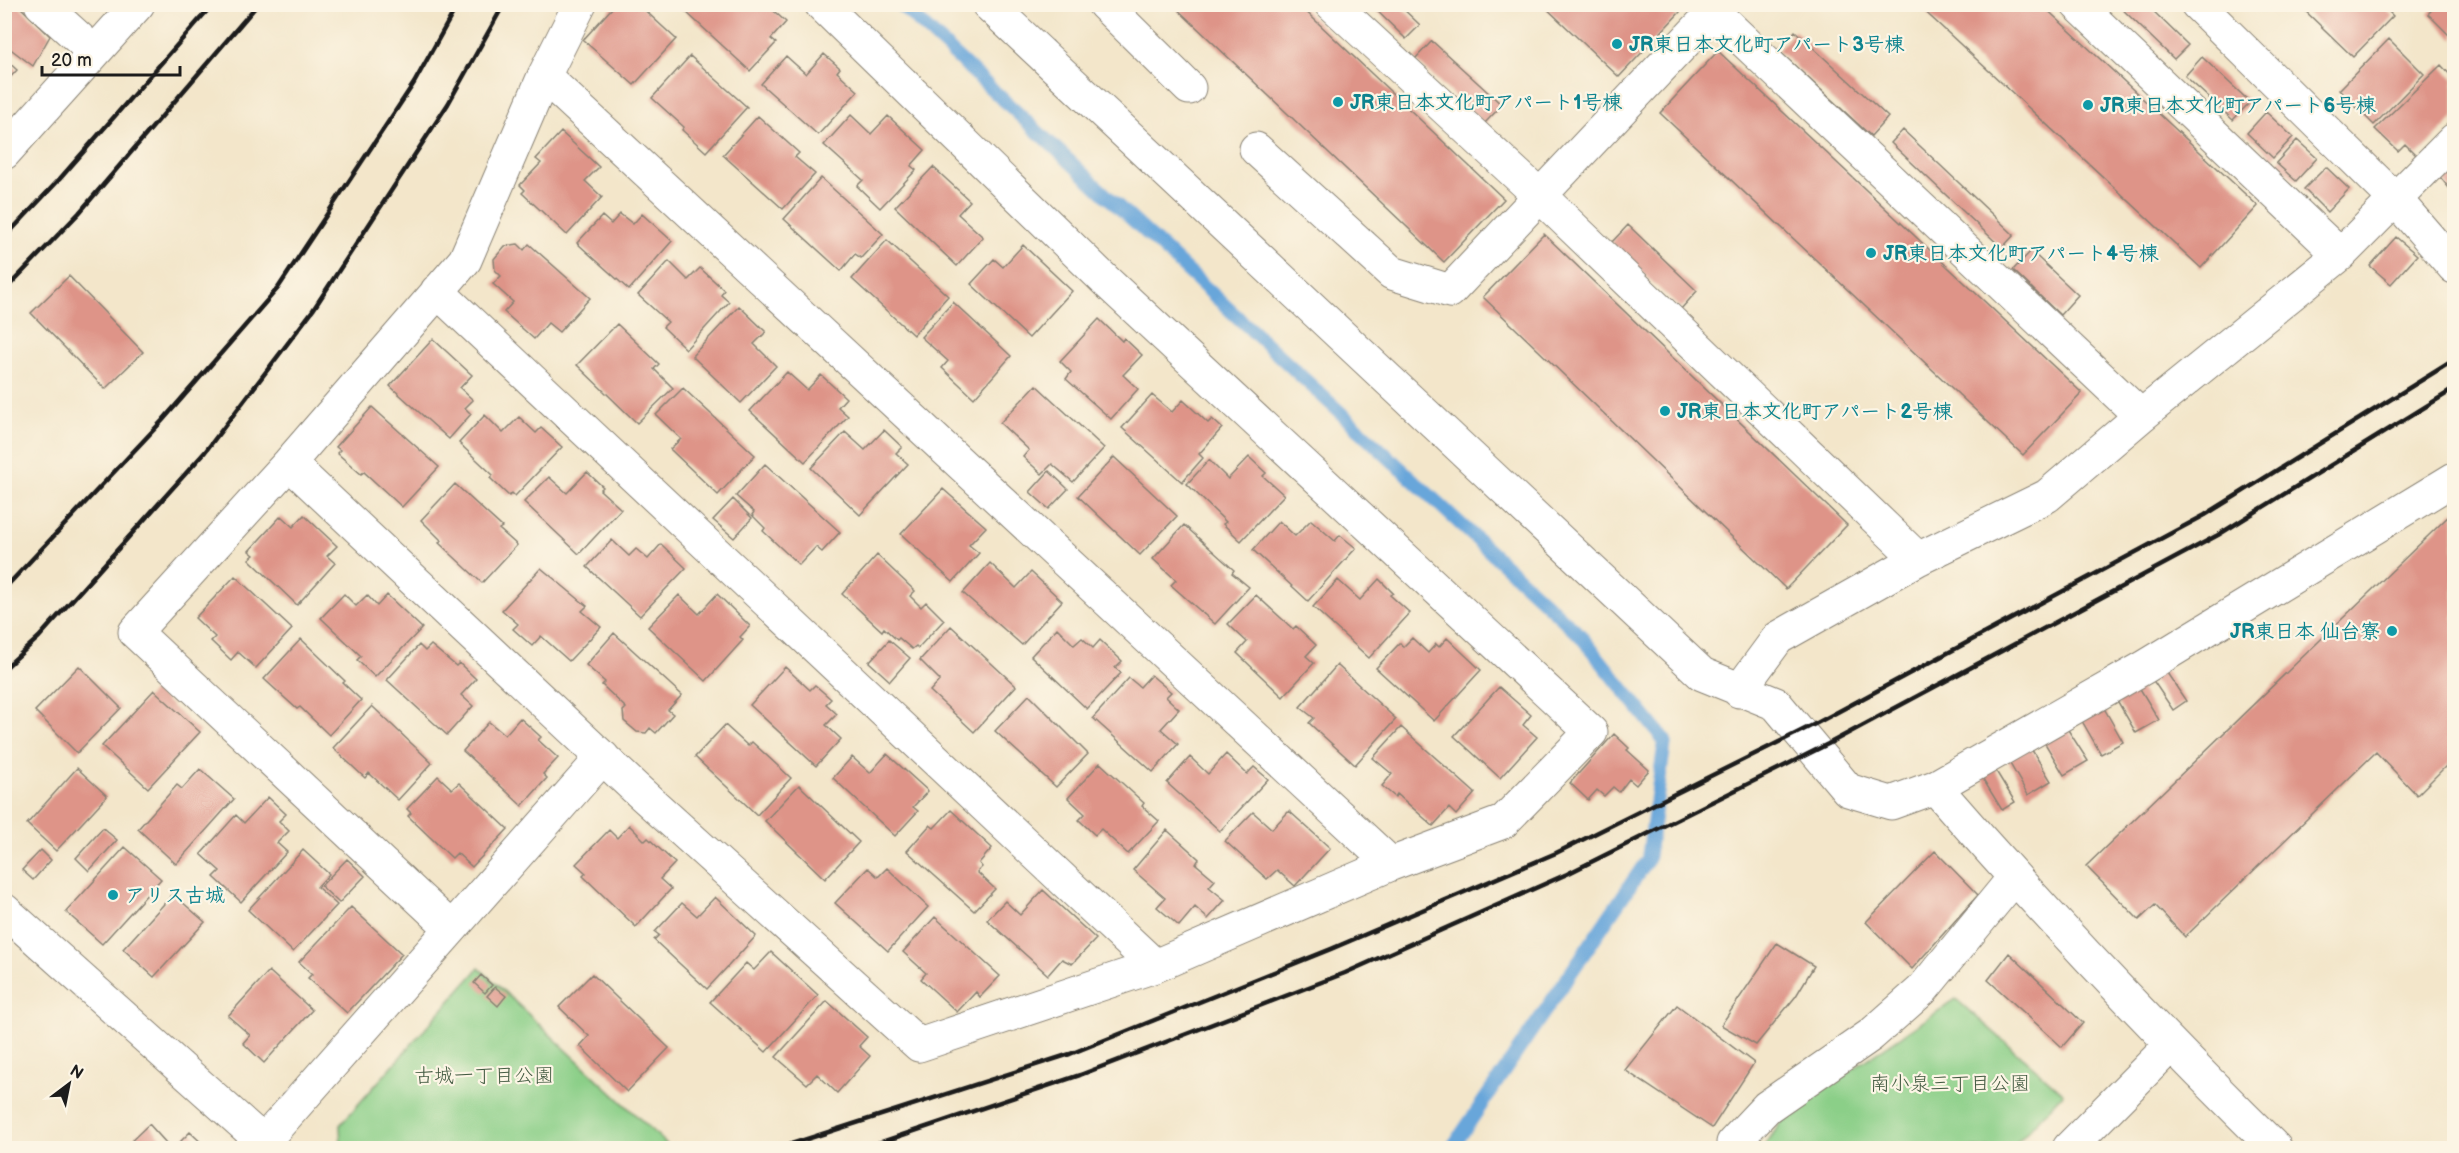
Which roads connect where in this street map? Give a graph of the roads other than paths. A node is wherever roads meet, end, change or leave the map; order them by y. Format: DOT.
graph roads {
  1 [pos="41,4"];
  2 [pos="138,4"];
  3 [pos="580,4"];
  4 [pos="821,4"];
  5 [pos="988,4"];
  6 [pos="1104,4"];
  7 [pos="1332,4"];
  8 [pos="2076,4"];
  9 [pos="2197,4"];
  10 [pos="1713,7"];
  11 [pos="94,52"];
  12 [pos="544,76"];
  13 [pos="1190,88"];
  14 [pos="2454,141"];
  15 [pos="1256,149"];
  16 [pos="4,153"];
  17 [pos="1539,195"];
  18 [pos="2396,200"];
  19 [pos="2340,255"];
  20 [pos="2454,267"];
  21 [pos="437,291"];
  22 [pos="2141,416"];
  23 [pos="290,463"];
  24 [pos="2454,479"];
  25 [pos="1918,559"];
  26 [pos="1739,691"];
  27 [pos="603,757"];
  28 [pos="1935,787"];
  29 [pos="1391,864"];
  30 [pos="2014,878"];
  31 [pos="4,910"];
  32 [pos="451,928"];
  33 [pos="1155,966"];
  34 [pos="2170,1046"];
  35 [pos="1733,1143"];
  36 [pos="266,1145"];
  37 [pos="2073,1147"];
  38 [pos="2275,1149"];
  1 -- 11 [label="street"];
  2 -- 11 [label="street"];
  3 -- 12 [label="street"];
  4 -- 29 [label="street"];
  5 -- 26 [label="street"];
  6 -- 13 [label="street"];
  7 -- 17 [label="street"];
  8 -- 19 [label="street"];
  9 -- 18 [label="street"];
  10 -- 17 [label="street"];
  10 -- 22 [label="street"];
  11 -- 16 [label="street"];
  12 -- 21 [label="street"];
  12 -- 29 [label="street"];
  14 -- 18 [label="street"];
  15 -- 17 [label="street"];
  17 -- 25 [label="street"];
  18 -- 19 [label="street"];
  18 -- 20 [label="street"];
  19 -- 22 [label="street"];
  21 -- 23 [label="street"];
  21 -- 33 [label="street"];
  22 -- 25 [label="street"];
  23 -- 27 [label="street"];
  23 -- 32 [label="street"];
  24 -- 28 [label="street"];
  25 -- 26 [label="street"];
  26 -- 28 [label="street"];
  27 -- 32 [label="street"];
  27 -- 33 [label="street"];
  28 -- 30 [label="street"];
  29 -- 33 [label="street"];
  30 -- 34 [label="street"];
  30 -- 35 [label="street"];
  31 -- 36 [label="street"];
  32 -- 36 [label="street"];
  34 -- 37 [label="street"];
  34 -- 38 [label="street"];
}
